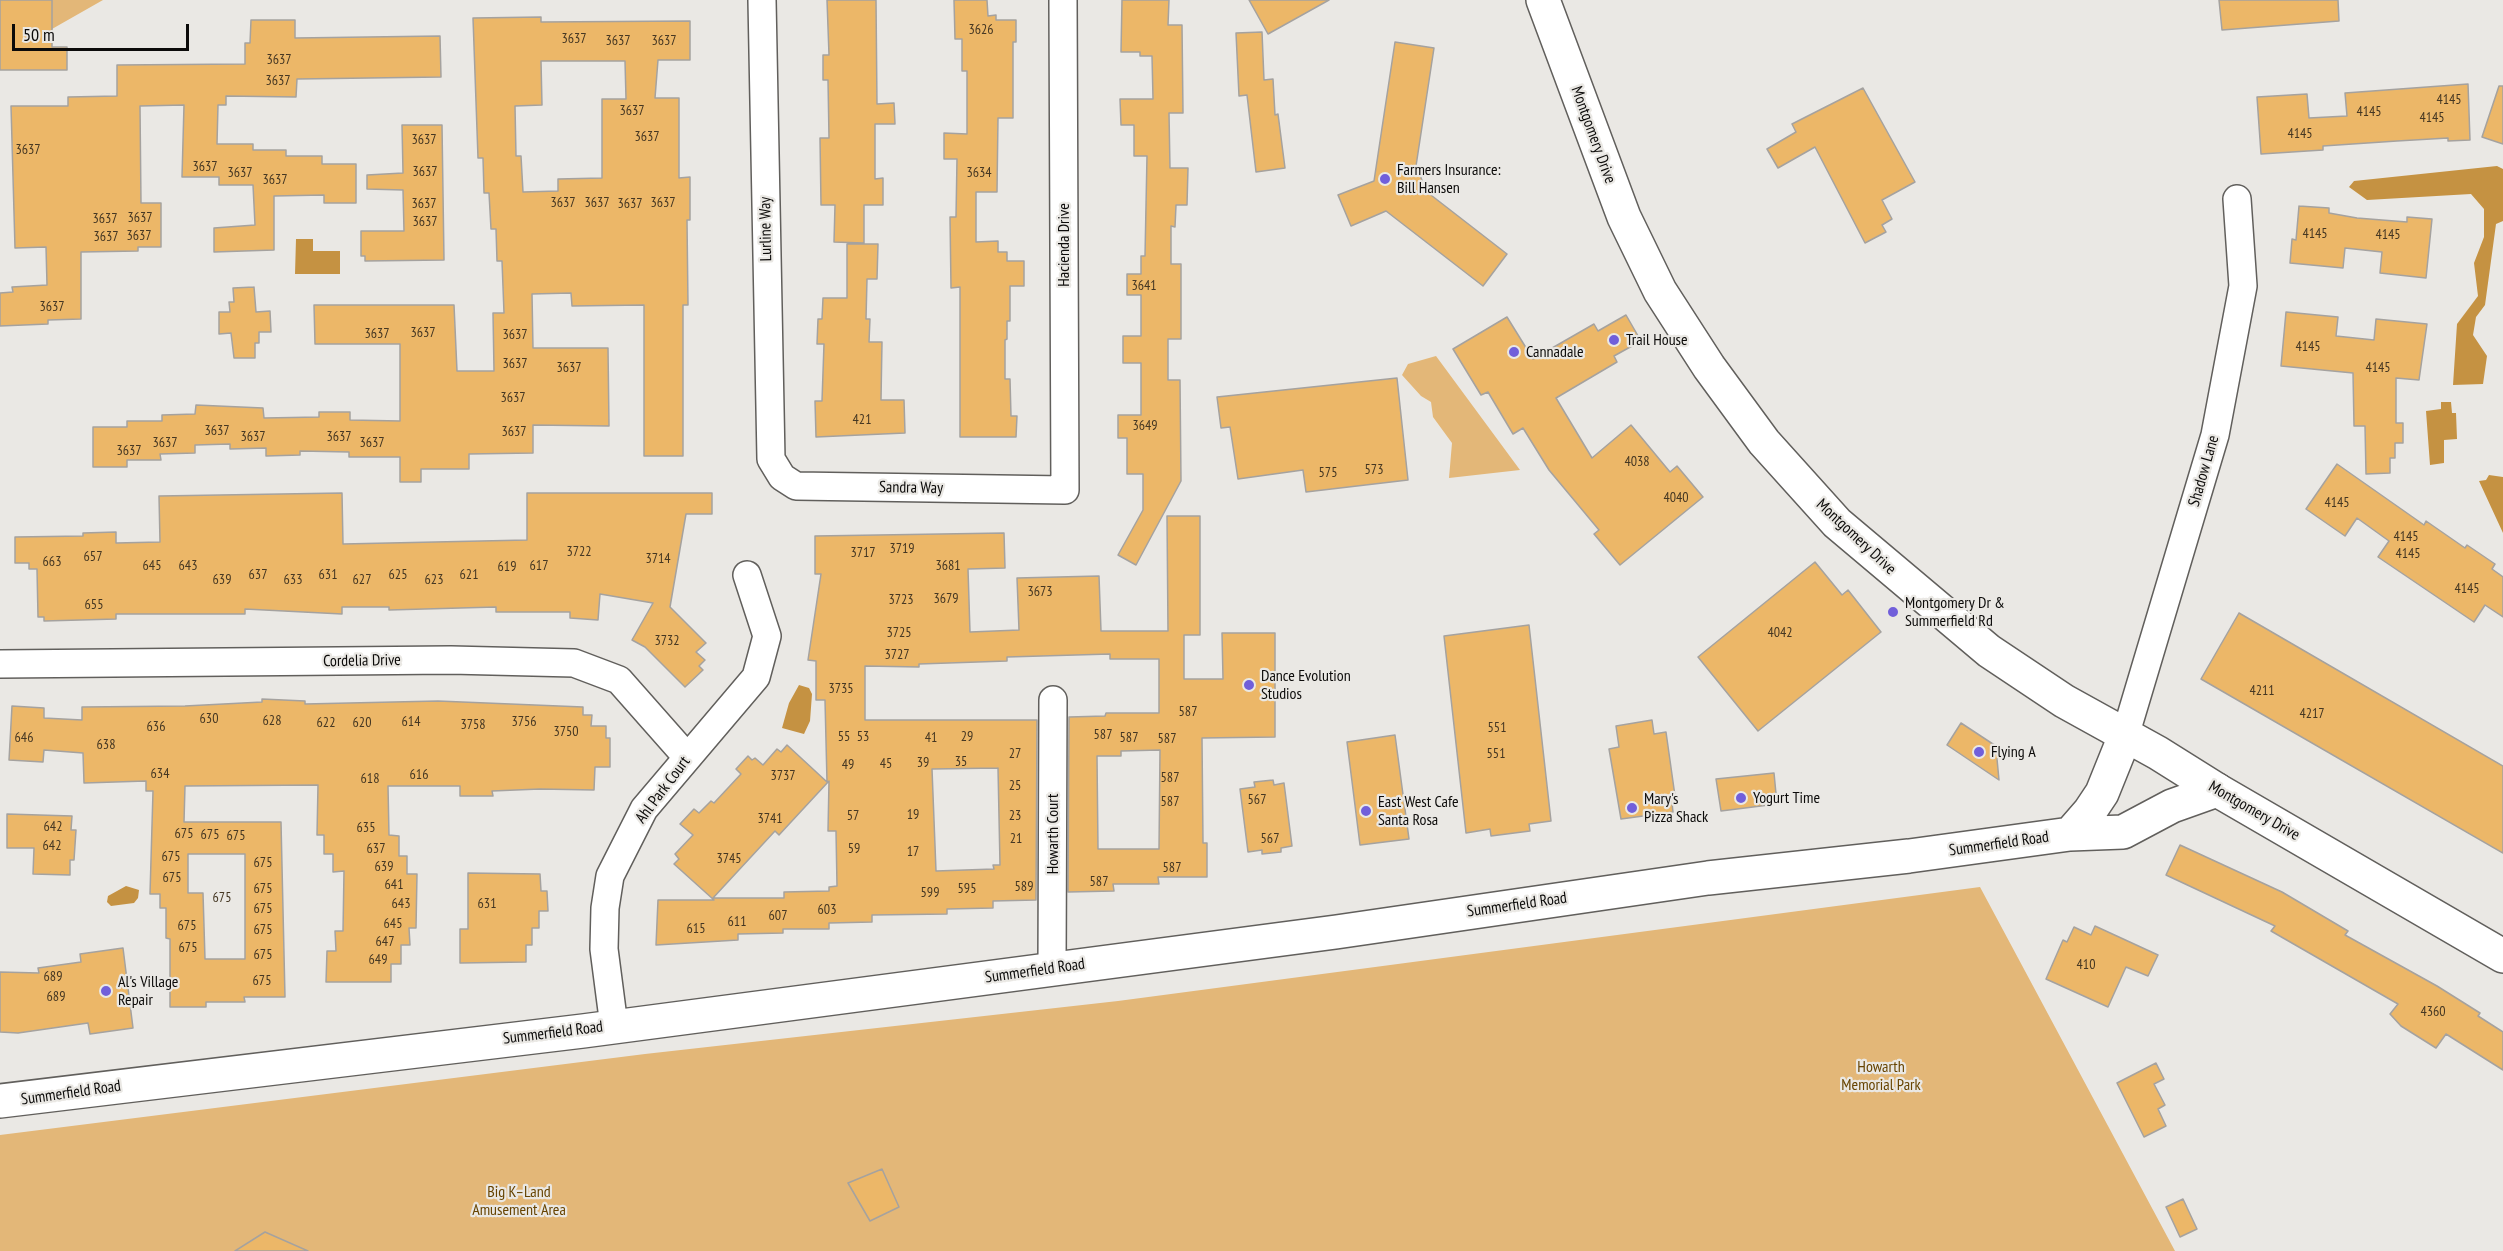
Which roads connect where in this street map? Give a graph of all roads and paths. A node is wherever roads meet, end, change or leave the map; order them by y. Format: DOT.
graph roads {
  1 [pos="762,0"];
  2 [pos="1063,0"];
  3 [pos="1544,0"];
  4 [pos="2237,199"];
  5 [pos="771,459"];
  6 [pos="1065,490"];
  7 [pos="747,575"];
  8 [pos="0,664"];
  9 [pos="1053,700"];
  10 [pos="2125,736"];
  11 [pos="687,757"];
  12 [pos="2217,790"];
  13 [pos="2070,834"];
  14 [pos="2503,956"];
  15 [pos="1052,968"];
  16 [pos="614,1026"];
  17 [pos="0,1101"];
  1 -- 5 [label="street, Lurline Way"];
  2 -- 6 [label="street, Hacienda Drive"];
  3 -- 10 [label="street, Montgomery Drive"];
  4 -- 10 [label="street, Shadow Lane"];
  5 -- 6 [label="street, Sandra Way"];
  7 -- 11 [label="street, Ahl Park Court"];
  8 -- 11 [label="street, Cordelia Drive"];
  9 -- 15 [label="street, Howarth Court"];
  10 -- 12 [label="street, Montgomery Drive"];
  10 -- 13 [label="street, Summerfield Road"];
  11 -- 16 [label="street, Ahl Park Court"];
  12 -- 13 [label="street, Summerfield Road"];
  12 -- 14 [label="street, Montgomery Drive"];
  13 -- 15 [label="street, Summerfield Road"];
  15 -- 16 [label="street, Summerfield Road"];
  16 -- 17 [label="street, Summerfield Road"];
}
